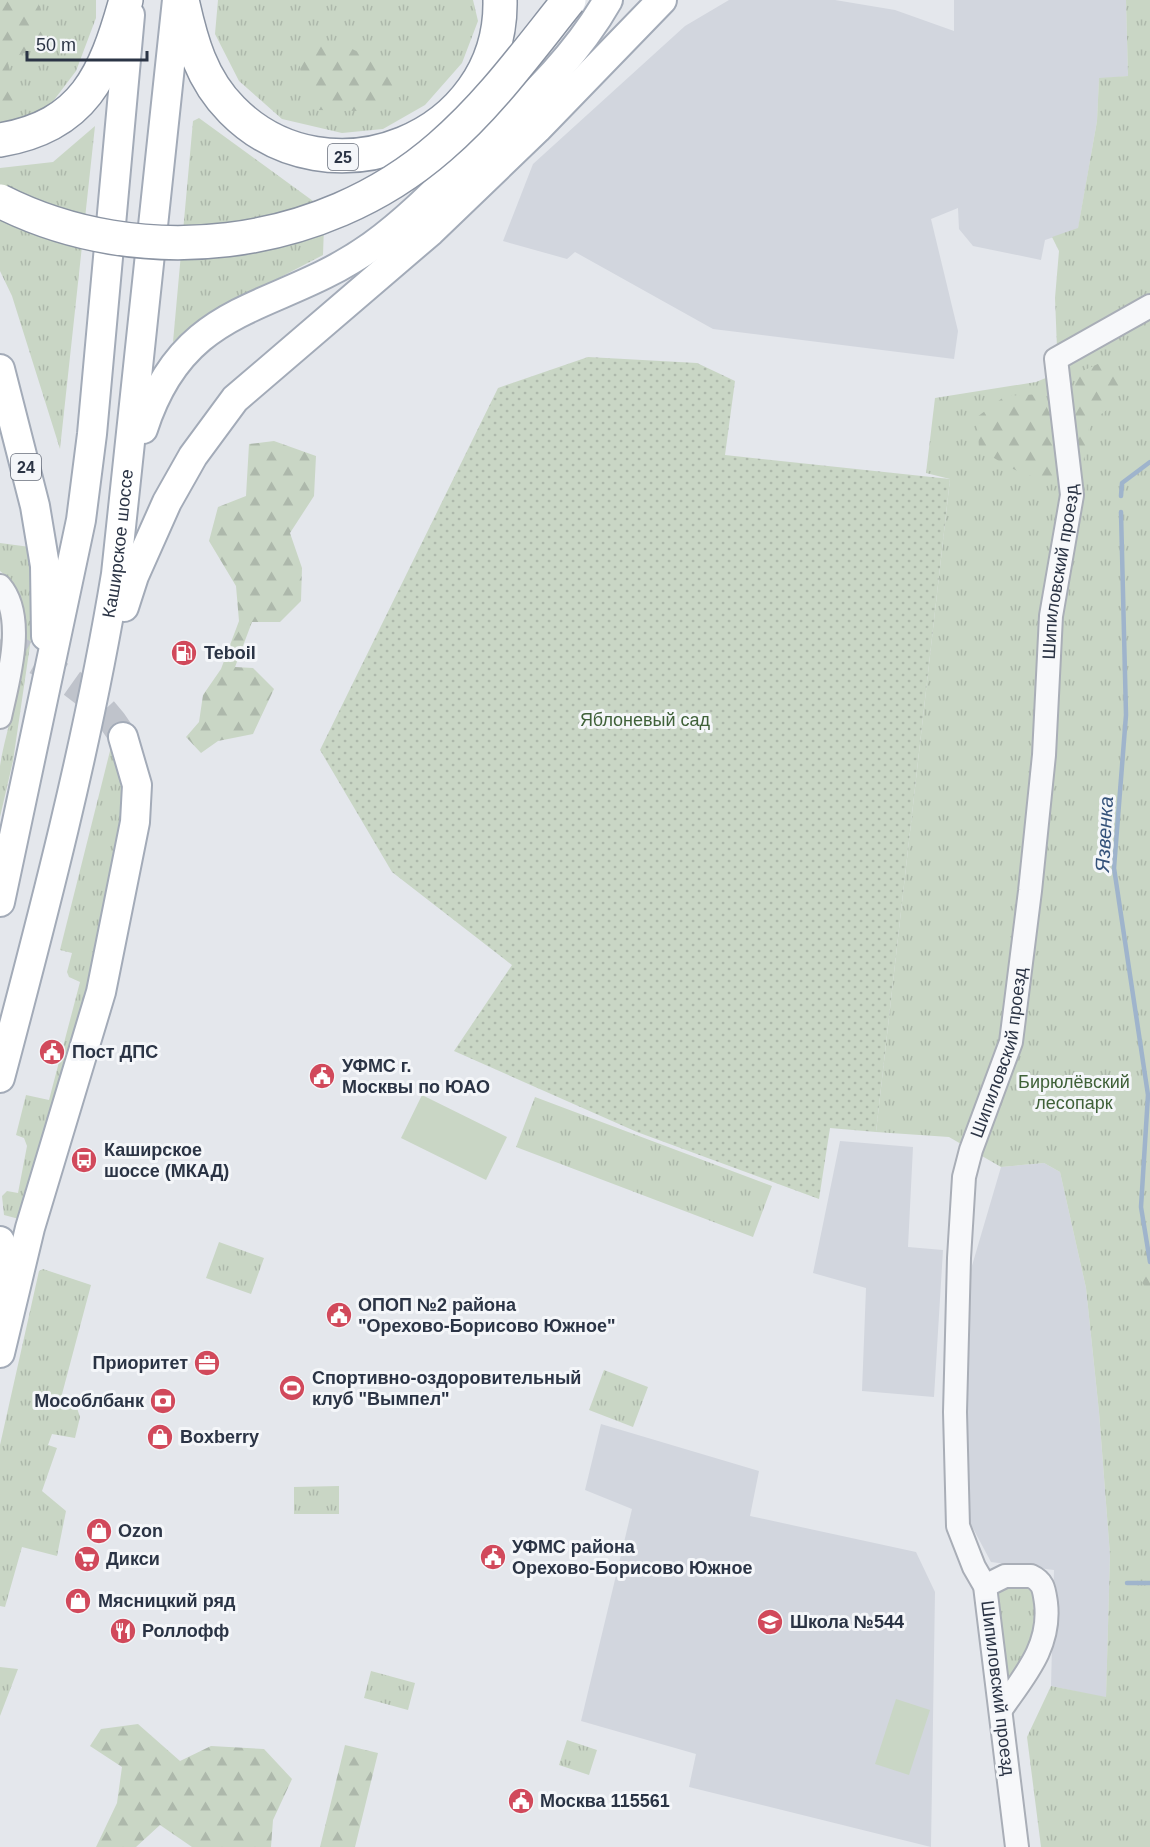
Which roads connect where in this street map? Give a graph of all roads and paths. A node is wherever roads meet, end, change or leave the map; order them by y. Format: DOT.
graph roads {
  1 [pos="126,0"];
  2 [pos="131,0"];
  3 [pos="177,0"];
  4 [pos="182,0"];
  5 [pos="500,0"];
  6 [pos="569,0"];
  7 [pos="608,0"];
  8 [pos="662,0"];
  9 [pos="0,140"];
  10 [pos="0,201"];
  11 [pos="1150,306"];
  12 [pos="0,369"];
  13 [pos="128,476"];
  14 [pos="0,586"];
  15 [pos="46,686"];
  16 [pos="93,693"];
  17 [pos="0,717"];
  18 [pos="123,737"];
  19 [pos="0,902"];
  20 [pos="0,1078"];
  21 [pos="0,1241"];
  22 [pos="12,1301"];
  23 [pos="0,1353"];
  24 [pos="986,1586"];
  25 [pos="1002,1708"];
  26 [pos="1017,1847"];
  1 -- 9 [label="highway"];
  2 -- 15 [label="main road"];
  3 -- 13 [label="main road, Каширское шоссе"];
  4 -- 5 [label="highway, 25"];
  6 -- 10 [label="highway, bridge"];
  7 -- 13 [label="main road"];
  8 -- 16 [label="main road"];
  11 -- 24 [label="street, Шипиловский проезд"];
  12 -- 15 [label="main road, 24"];
  13 -- 16 [label="main road, Каширское шоссе"];
  14 -- 17 [label="street"];
  15 -- 19 [label="main road"];
  16 -- 20 [label="main road, Каширское шоссе"];
  18 -- 22 [label="main road"];
  21 -- 22 [label="main road"];
  22 -- 23 [label="main road"];
  24 -- 25 [label="street, Шипиловский проезд"];
  24 -- 25 [label="street"];
  25 -- 26 [label="street, Шипиловский проезд"];
}
